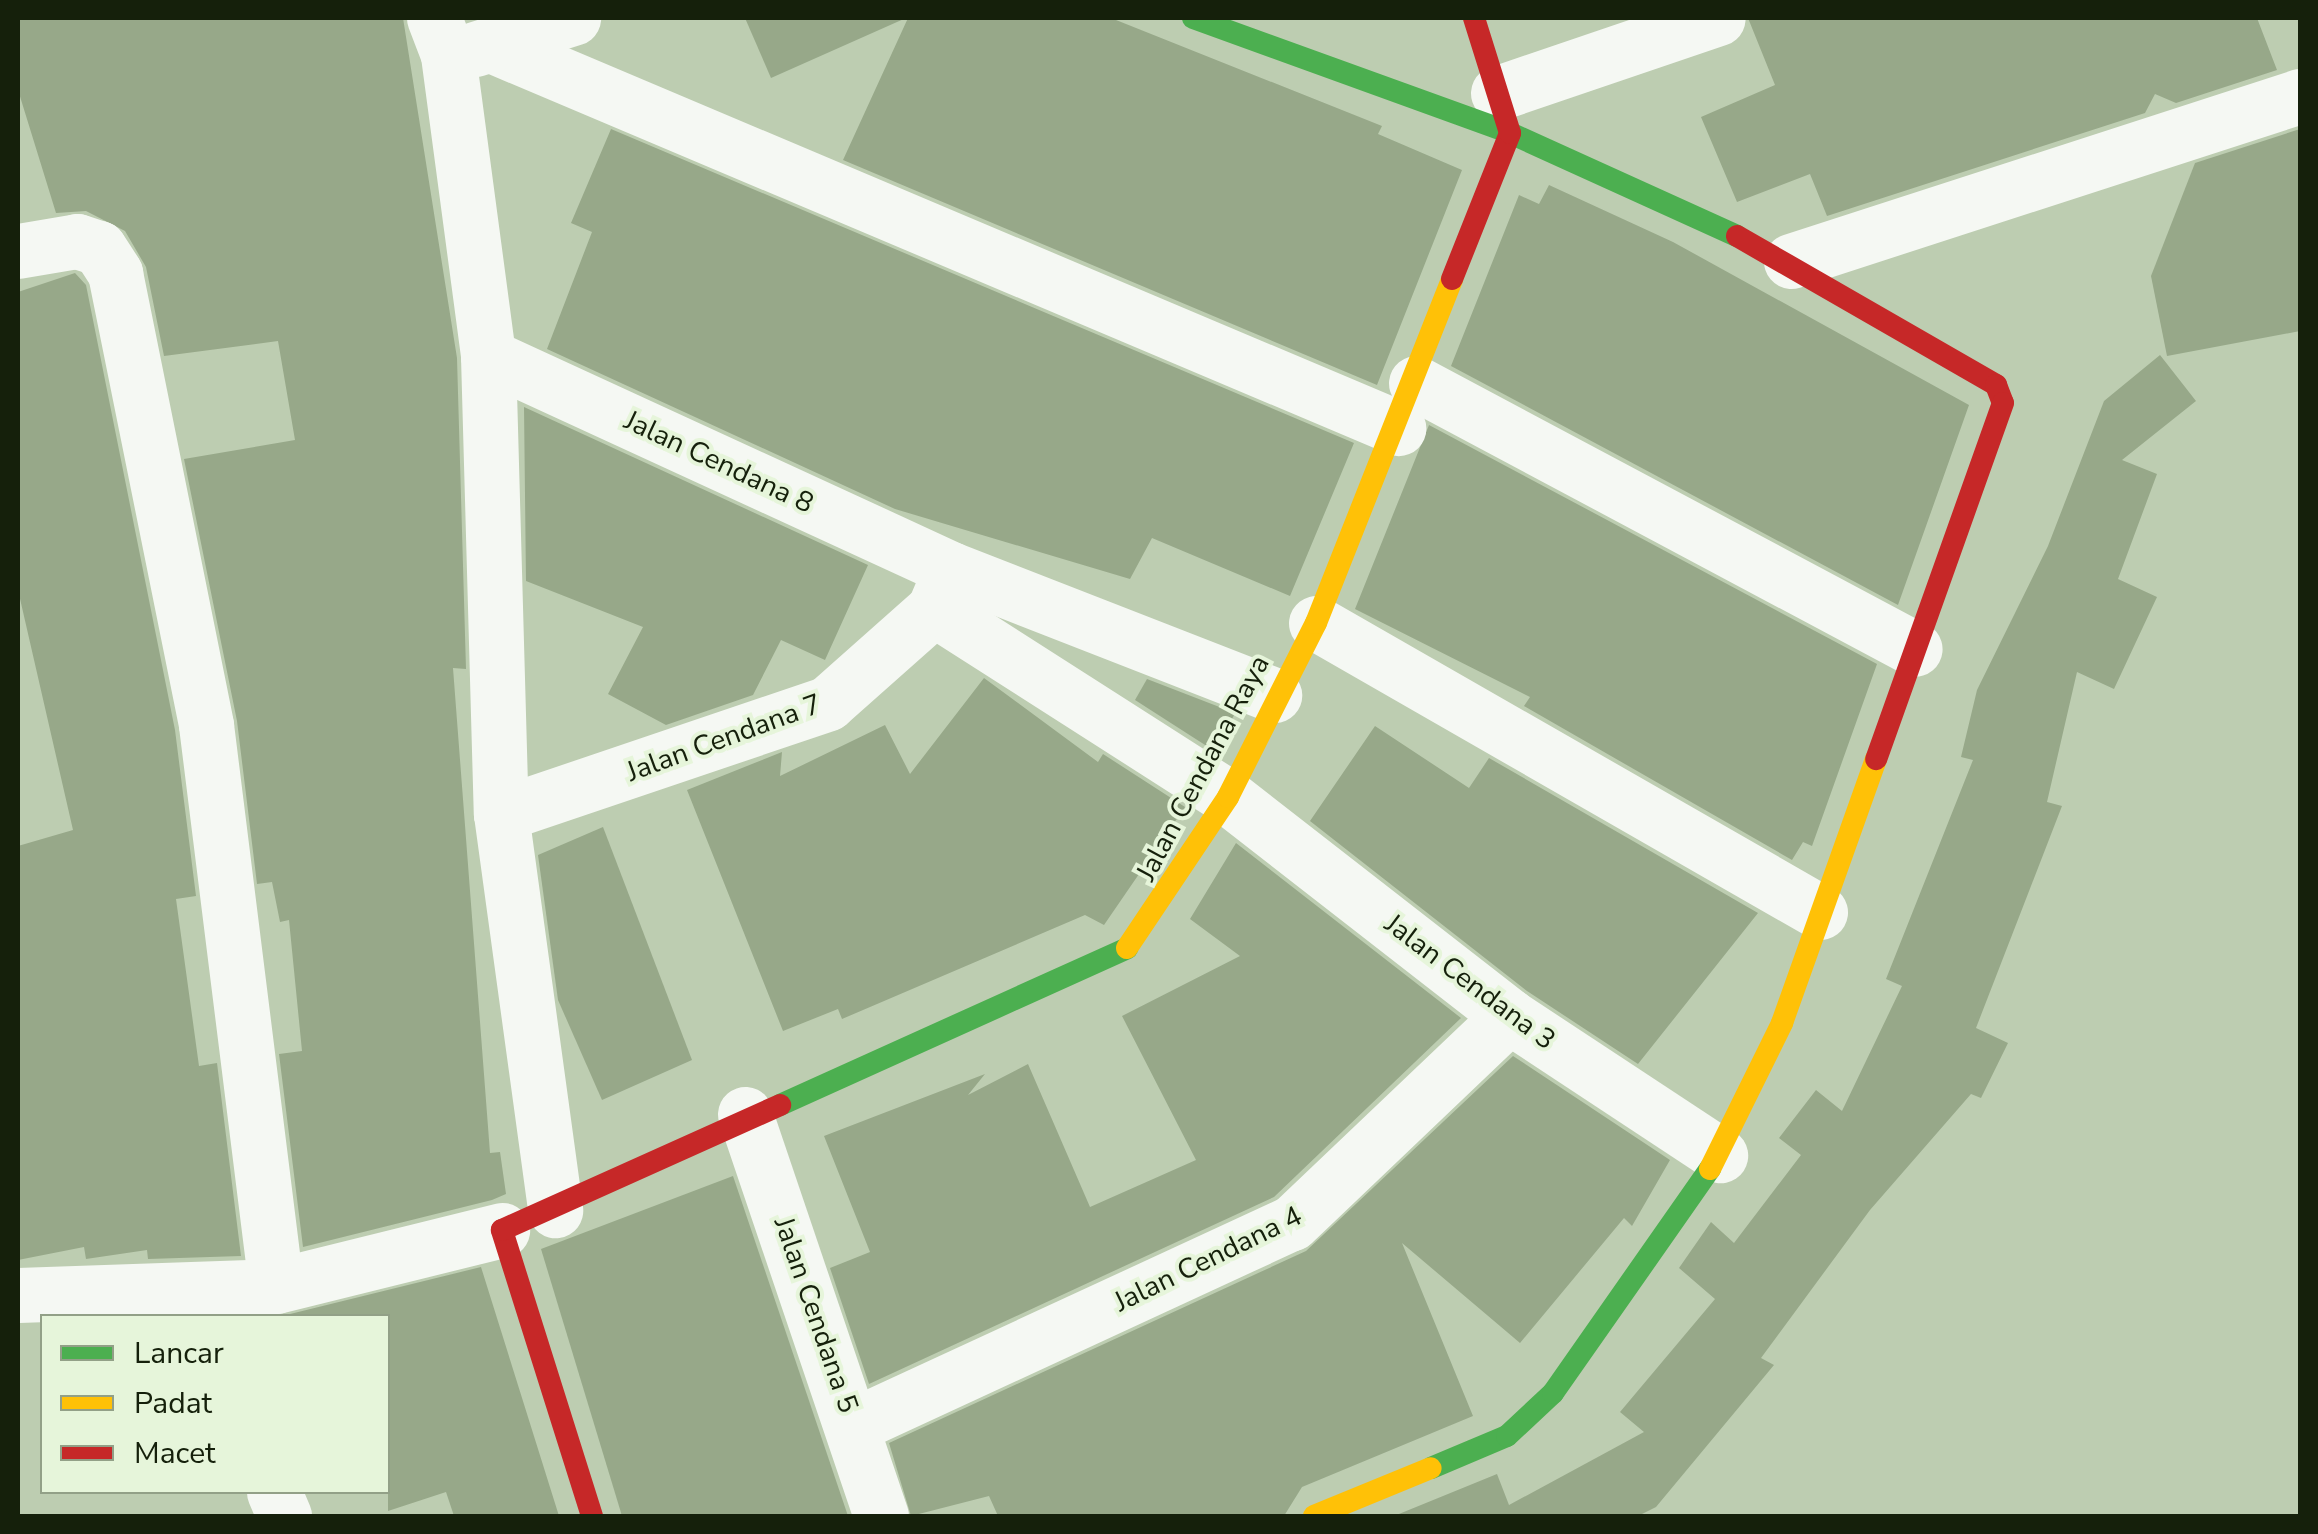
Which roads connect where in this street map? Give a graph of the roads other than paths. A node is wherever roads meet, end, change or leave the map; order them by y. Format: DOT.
graph roads {
  1 [pos="573,18"];
  2 [pos="1193,18"];
  3 [pos="1474,18"];
  4 [pos="1718,18"];
  5 [pos="458,39"];
  6 [pos="2300,96"];
  7 [pos="1504,113"];
  8 [pos="18,252"];
  9 [pos="1791,261"];
  10 [pos="488,356"];
  11 [pos="1407,406"];
  12 [pos="943,589"];
  13 [pos="1316,623"];
  14 [pos="1915,649"];
  15 [pos="1274,694"];
  16 [pos="1228,797"];
  17 [pos="501,814"];
  18 [pos="1820,912"];
  19 [pos="1509,1016"];
  20 [pos="745,1114"];
  21 [pos="1720,1155"];
  22 [pos="554,1210"];
  23 [pos="502,1230"];
  24 [pos="276,1286"];
  25 [pos="18,1295"];
  26 [pos="202,1306"];
  27 [pos="854,1425"];
  28 [pos="592,1516"];
  29 [pos="880,1516"];
  30 [pos="1314,1516"];
  1 -- 5 [label="street"];
  2 -- 7 [label="street"];
  3 -- 7 [label="street"];
  4 -- 7 [label="street"];
  5 -- 10 [label="street"];
  5 -- 11 [label="street"];
  6 -- 9 [label="street"];
  7 -- 9 [label="street"];
  7 -- 11 [label="street, Jalan Cendana Raya"];
  8 -- 24 [label="street"];
  9 -- 14 [label="street"];
  10 -- 12 [label="street, Jalan Cendana 8"];
  10 -- 17 [label="street"];
  11 -- 13 [label="street, Jalan Cendana Raya"];
  11 -- 14 [label="street"];
  12 -- 15 [label="street"];
  12 -- 16 [label="street, Jalan Cendana 8"];
  12 -- 17 [label="street, Jalan Cendana 7"];
  13 -- 15 [label="street, Jalan Cendana Raya"];
  13 -- 18 [label="street"];
  14 -- 18 [label="street"];
  15 -- 16 [label="street, Jalan Cendana Raya"];
  16 -- 19 [label="street, Jalan Cendana 3"];
  16 -- 20 [label="street, Jalan Cendana Raya"];
  17 -- 22 [label="street"];
  18 -- 21 [label="street"];
  19 -- 21 [label="street, Jalan Cendana 3"];
  19 -- 27 [label="street, Jalan Cendana 4"];
  20 -- 22 [label="street, Jalan Cendana Raya"];
  20 -- 27 [label="street, Jalan Cendana 5"];
  21 -- 30 [label="street"];
  22 -- 23 [label="street, Jalan Cendana Raya"];
  23 -- 24 [label="street"];
  23 -- 28 [label="street"];
  24 -- 26 [label="street"];
  25 -- 26 [label="street"];
  27 -- 29 [label="street, Jalan Cendana 5"];
}
